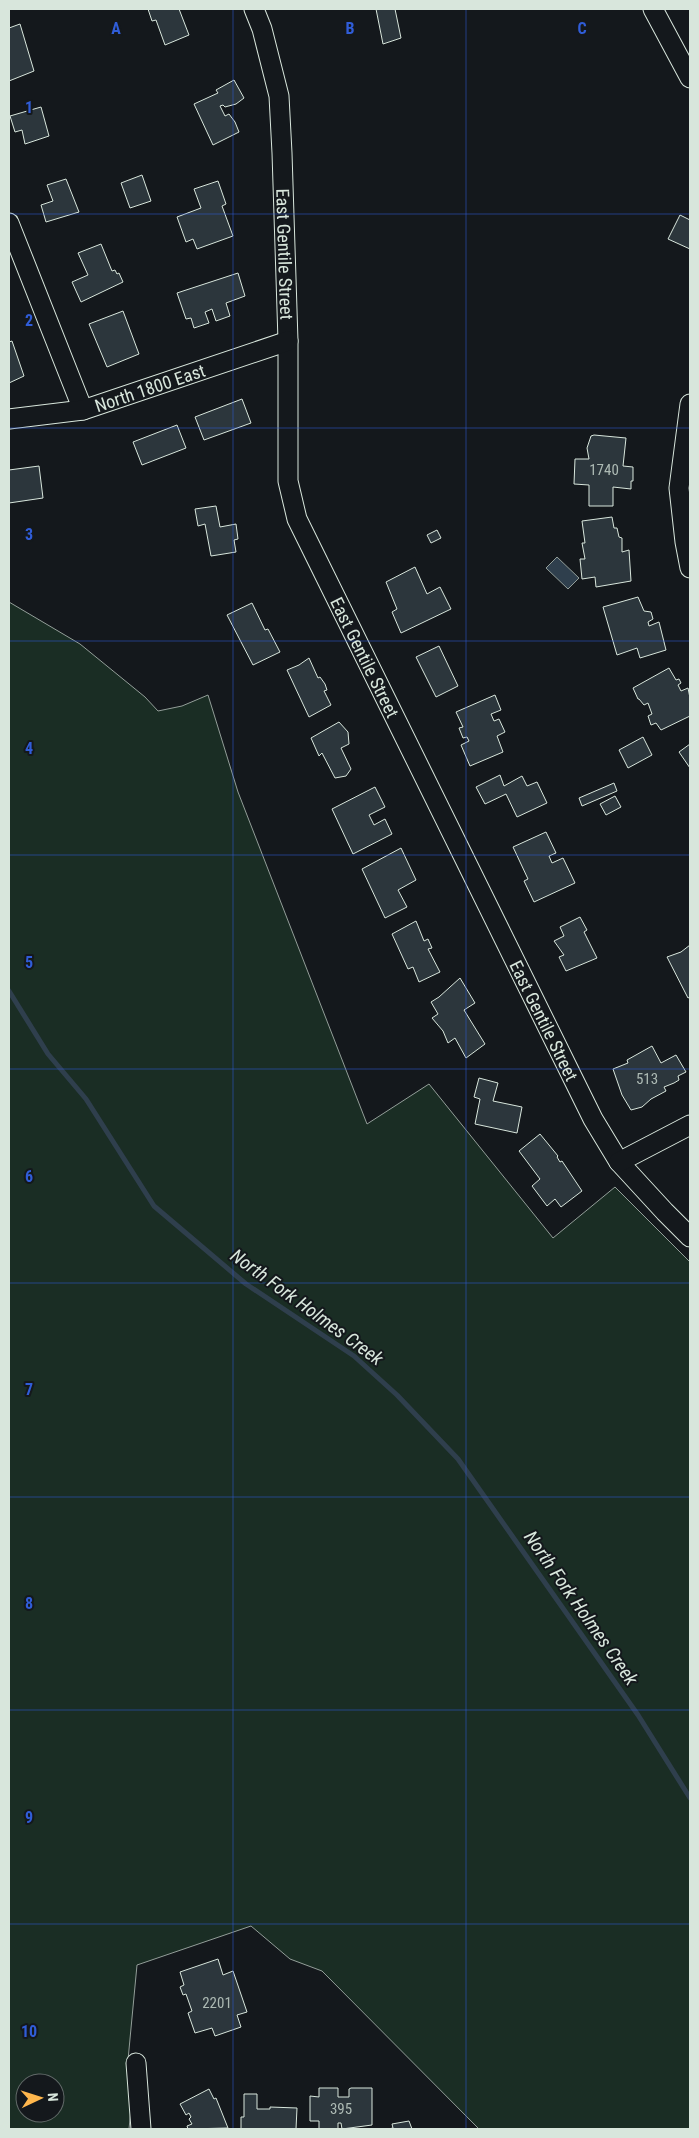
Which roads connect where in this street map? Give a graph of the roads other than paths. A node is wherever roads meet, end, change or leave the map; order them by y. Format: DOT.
graph roads {
  1 [pos="254,9"];
  2 [pos="653,9"];
  3 [pos="690,78"];
  4 [pos="9,223"];
  5 [pos="288,341"];
  6 [pos="690,408"];
  7 [pos="83,410"];
  8 [pos="9,419"];
  9 [pos="690,568"];
  10 [pos="690,1125"];
  11 [pos="619,1162"];
  12 [pos="690,1236"];
  13 [pos="136,2063"];
  14 [pos="141,2129"];
  1 -- 5 [label="street, East Gentile Street"];
  2 -- 3 [label="street"];
  4 -- 7 [label="street"];
  5 -- 7 [label="street, North 1800 East"];
  5 -- 11 [label="street, East Gentile Street"];
  6 -- 9 [label="street"];
  7 -- 8 [label="street, North 1800 East"];
  10 -- 11 [label="street"];
  11 -- 12 [label="street, East Gentile Street"];
  13 -- 14 [label="street"];
}
